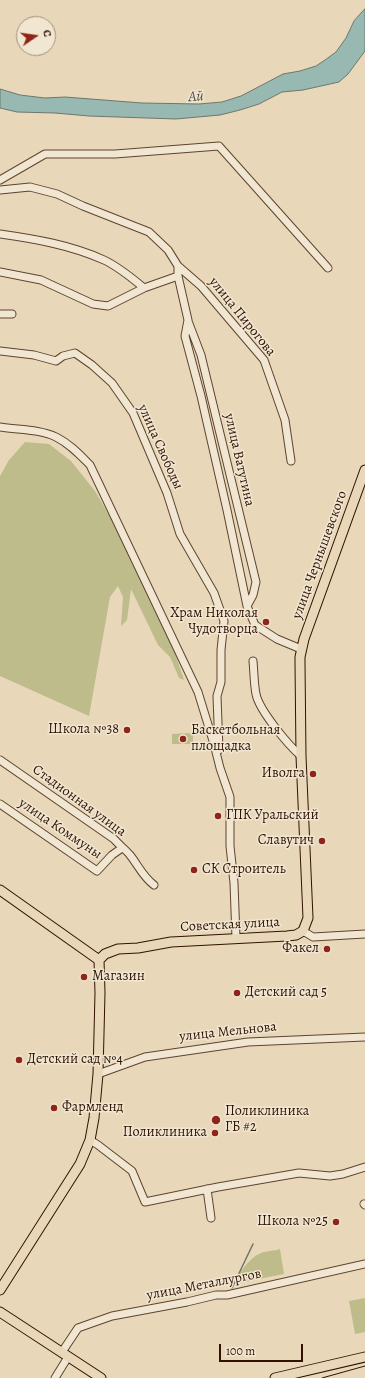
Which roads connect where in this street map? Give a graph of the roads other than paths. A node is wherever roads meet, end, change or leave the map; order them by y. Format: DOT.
graph roads {
  1 [pos="0,180"];
  2 [pos="0,190"];
  3 [pos="0,234"];
  4 [pos="178,266"];
  5 [pos="328,268"];
  6 [pos="0,272"];
  7 [pos="178,276"];
  8 [pos="144,288"];
  9 [pos="0,314"];
  10 [pos="12,314"];
  11 [pos="188,320"];
  12 [pos="0,351"];
  13 [pos="0,427"];
  14 [pos="291,461"];
  15 [pos="365,470"];
  16 [pos="247,606"];
  17 [pos="301,649"];
  18 [pos="253,661"];
  19 [pos="301,756"];
  20 [pos="0,760"];
  21 [pos="220,768"];
  22 [pos="0,804"];
  23 [pos="122,848"];
  24 [pos="154,885"];
  25 [pos="0,890"];
  26 [pos="303,931"];
  27 [pos="365,934"];
  28 [pos="236,938"];
  29 [pos="99,960"];
  30 [pos="365,1037"];
  31 [pos="98,1074"];
  32 [pos="90,1140"];
  33 [pos="365,1167"];
  34 [pos="208,1189"];
  35 [pos="212,1218"];
  36 [pos="365,1264"];
  37 [pos="0,1290"];
  38 [pos="0,1312"];
  39 [pos="65,1355"];
  40 [pos="365,1357"];
  41 [pos="55,1378"];
  42 [pos="101,1378"];
  43 [pos="275,1378"];
  1 -- 5 [label="street"];
  2 -- 4 [label="street"];
  3 -- 8 [label="street"];
  4 -- 7 [label="street, улица Ватутина"];
  4 -- 14 [label="street, улица Пирогова"];
  6 -- 8 [label="street"];
  7 -- 8 [label="street"];
  7 -- 11 [label="street, улица Ватутина"];
  9 -- 10 [label="street"];
  11 -- 16 [label="street, улица Ватутина"];
  11 -- 16 [label="street, улица Ватутина"];
  12 -- 21 [label="street, улица Свободы"];
  13 -- 21 [label="street"];
  15 -- 17 [label="main road, улица Чернышевского"];
  16 -- 17 [label="street, улица Ватутина"];
  17 -- 19 [label="main road, улица Чернышевского"];
  18 -- 19 [label="street"];
  19 -- 26 [label="main road, улица Чернышевского"];
  20 -- 23 [label="street, Стадионная улица"];
  21 -- 28 [label="street"];
  22 -- 23 [label="street, улица Коммуны"];
  23 -- 24 [label="street, Стадионная улица"];
  25 -- 29 [label="main road"];
  26 -- 27 [label="street"];
  26 -- 28 [label="main road, Советская улица"];
  28 -- 29 [label="main road, Советская улица"];
  29 -- 31 [label="main road"];
  30 -- 31 [label="street, улица Мельнова"];
  31 -- 32 [label="main road"];
  32 -- 34 [label="street"];
  32 -- 37 [label="main road"];
  33 -- 34 [label="street"];
  34 -- 35 [label="street"];
  36 -- 39 [label="street, улица Металлургов"];
  38 -- 39 [label="main road"];
  39 -- 41 [label="street, улица Металлургов"];
  39 -- 42 [label="main road"];
  40 -- 43 [label="main road"];
}
